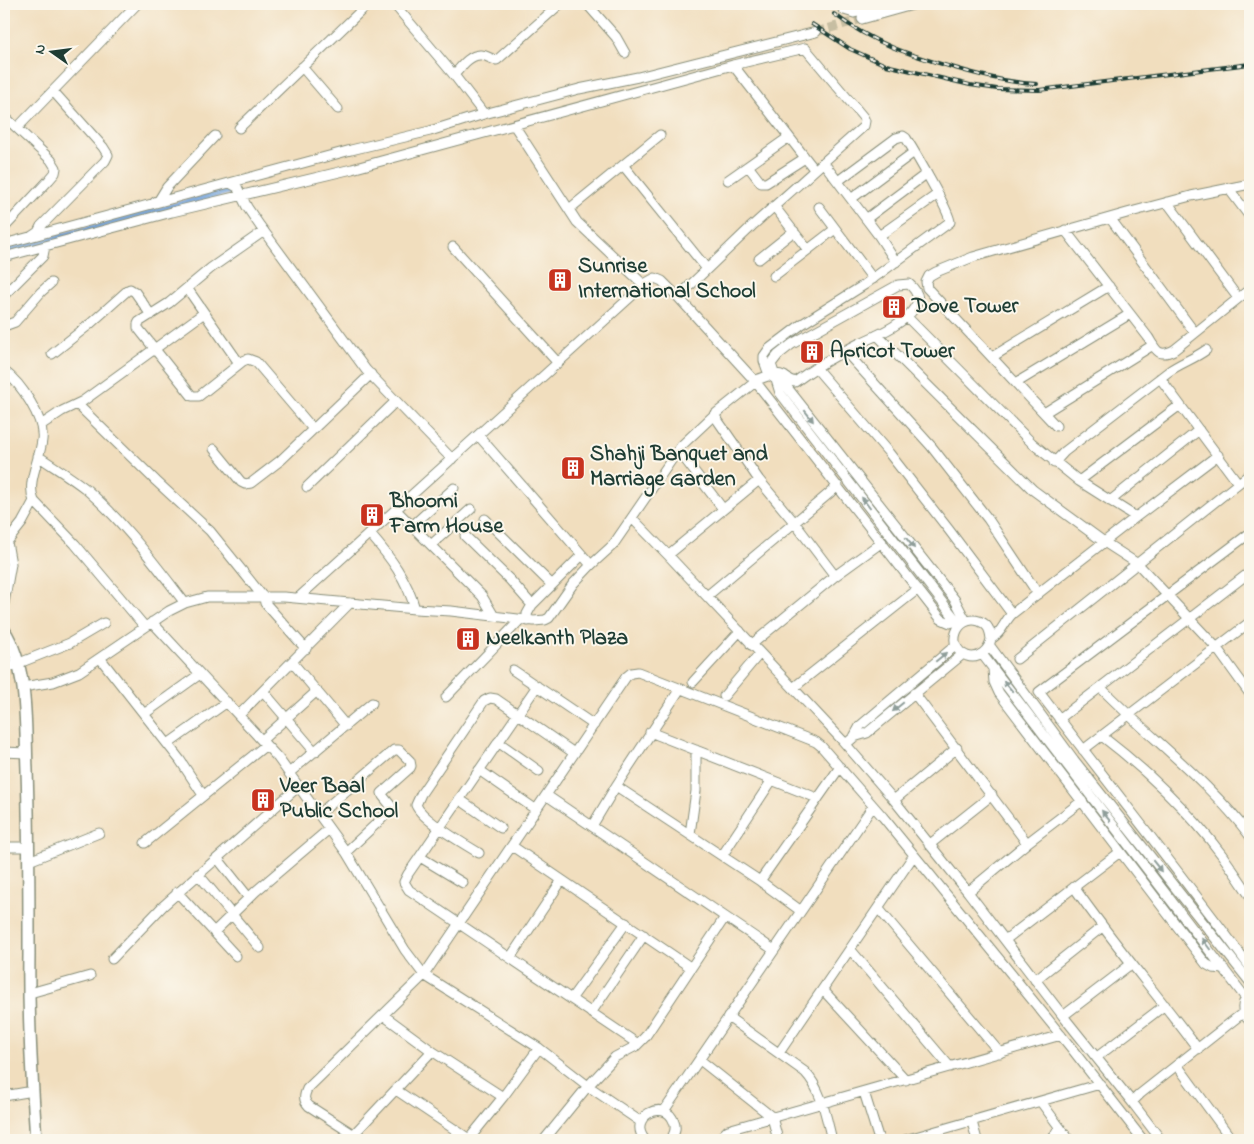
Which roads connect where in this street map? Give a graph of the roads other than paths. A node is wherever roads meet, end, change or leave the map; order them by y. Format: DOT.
graph roads {
  1 [pos="137,4"];
  2 [pos="368,4"];
  3 [pos="394,4"];
  4 [pos="560,4"];
  5 [pos="587,4"];
  6 [pos="839,4"];
  7 [pos="888,4"];
  8 [pos="916,4"];
  9 [pos="862,19"];
  10 [pos="816,32"];
  11 [pos="625,53"];
  12 [pos="733,65"];
  13 [pos="302,67"];
  14 [pos="454,74"];
  15 [pos="638,78"];
  16 [pos="642,90"];
  17 [pos="53,91"];
  18 [pos="338,109"];
  19 [pos="484,114"];
  20 [pos="4,117"];
  21 [pos="514,125"];
  22 [pos="17,128"];
  23 [pos="240,128"];
  24 [pos="660,135"];
  25 [pos="215,136"];
  26 [pos="789,137"];
  27 [pos="914,152"];
  28 [pos="805,158"];
  29 [pos="823,162"];
  30 [pos="623,165"];
  31 [pos="748,166"];
  32 [pos="814,169"];
  33 [pos="926,174"];
  34 [pos="728,180"];
  35 [pos="838,181"];
  36 [pos="1250,184"];
  37 [pos="1229,189"];
  38 [pos="237,190"];
  39 [pos="938,194"];
  40 [pos="851,199"];
  41 [pos="153,202"];
  42 [pos="1167,202"];
  43 [pos="573,206"];
  44 [pos="774,206"];
  45 [pos="819,207"];
  46 [pos="1250,217"];
  47 [pos="1110,218"];
  48 [pos="866,220"];
  49 [pos="4,228"];
  50 [pos="835,229"];
  51 [pos="1065,230"];
  52 [pos="264,231"];
  53 [pos="794,231"];
  54 [pos="31,236"];
  55 [pos="879,236"];
  56 [pos="4,244"];
  57 [pos="45,246"];
  58 [pos="453,247"];
  59 [pos="808,250"];
  60 [pos="4,257"];
  61 [pos="759,259"];
  62 [pos="896,262"];
  63 [pos="707,269"];
  64 [pos="774,276"];
  65 [pos="873,280"];
  66 [pos="51,283"];
  67 [pos="644,285"];
  68 [pos="1109,286"];
  69 [pos="187,288"];
  70 [pos="1250,289"];
  71 [pos="4,295"];
  72 [pos="678,297"];
  73 [pos="1238,298"];
  74 [pos="204,313"];
  75 [pos="1130,314"];
  76 [pos="151,315"];
  77 [pos="907,317"];
  78 [pos="4,326"];
  79 [pos="1195,333"];
  80 [pos="877,335"];
  81 [pos="1153,345"];
  82 [pos="154,350"];
  83 [pos="1206,350"];
  84 [pos="846,351"];
  85 [pos="52,354"];
  86 [pos="992,357"];
  87 [pos="239,363"];
  88 [pos="558,363"];
  89 [pos="816,368"];
  90 [pos="4,371"];
  91 [pos="371,374"];
  92 [pos="773,376"];
  93 [pos="1160,378"];
  94 [pos="755,381"];
  95 [pos="1016,383"];
  96 [pos="396,401"];
  97 [pos="77,404"];
  98 [pos="1180,405"];
  99 [pos="1044,413"];
  100 [pos="714,415"];
  101 [pos="41,425"];
  102 [pos="1056,426"];
  103 [pos="313,429"];
  104 [pos="1199,430"];
  105 [pos="478,436"];
  106 [pos="214,449"];
  107 [pos="678,450"];
  108 [pos="1218,455"];
  109 [pos="38,456"];
  110 [pos="452,459"];
  111 [pos="1054,463"];
  112 [pos="1250,474"];
  113 [pos="759,480"];
  114 [pos="1079,482"];
  115 [pos="1238,483"];
  116 [pos="838,486"];
  117 [pos="307,487"];
  118 [pos="454,488"];
  119 [pos="34,501"];
  120 [pos="1110,501"];
  121 [pos="471,509"];
  122 [pos="723,509"];
  123 [pos="396,510"];
  124 [pos="1136,517"];
  125 [pos="632,518"];
  126 [pos="485,519"];
  127 [pos="794,522"];
  128 [pos="412,526"];
  129 [pos="1250,533"];
  130 [pos="370,534"];
  131 [pos="465,536"];
  132 [pos="882,542"];
  133 [pos="1104,542"];
  134 [pos="5,543"];
  135 [pos="431,545"];
  136 [pos="582,555"];
  137 [pos="668,555"];
  138 [pos="1138,564"];
  139 [pos="591,565"];
  140 [pos="1250,572"];
  141 [pos="835,576"];
  142 [pos="551,584"];
  143 [pos="918,589"];
  144 [pos="1038,594"];
  145 [pos="1168,595"];
  146 [pos="707,596"];
  147 [pos="264,598"];
  148 [pos="298,598"];
  149 [pos="4,603"];
  150 [pos="185,603"];
  151 [pos="350,603"];
  152 [pos="532,605"];
  153 [pos="415,609"];
  154 [pos="494,616"];
  155 [pos="1009,617"];
  156 [pos="1189,617"];
  157 [pos="524,620"];
  158 [pos="961,622"];
  159 [pos="1250,622"];
  160 [pos="104,623"];
  161 [pos="148,624"];
  162 [pos="988,628"];
  163 [pos="4,630"];
  164 [pos="740,631"];
  165 [pos="991,642"];
  166 [pos="752,644"];
  167 [pos="956,645"];
  168 [pos="1216,647"];
  169 [pos="306,649"];
  170 [pos="760,653"];
  171 [pos="963,654"];
  172 [pos="982,654"];
  173 [pos="100,658"];
  174 [pos="1018,658"];
  175 [pos="292,662"];
  176 [pos="17,663"];
  177 [pos="4,669"];
  178 [pos="993,669"];
  179 [pos="513,670"];
  180 [pos="200,674"];
  181 [pos="694,682"];
  182 [pos="537,686"];
  183 [pos="23,687"];
  184 [pos="793,688"];
  185 [pos="1101,688"];
  186 [pos="680,689"];
  187 [pos="263,691"];
  188 [pos="317,691"];
  189 [pos="914,693"];
  190 [pos="1250,694"];
  191 [pos="724,696"];
  192 [pos="446,697"];
  193 [pos="227,702"];
  194 [pos="372,704"];
  195 [pos="517,713"];
  196 [pos="144,714"];
  197 [pos="239,715"];
  198 [pos="1128,716"];
  199 [pos="286,718"];
  200 [pos="1059,719"];
  201 [pos="594,725"];
  202 [pos="346,726"];
  203 [pos="650,732"];
  204 [pos="854,737"];
  205 [pos="1103,737"];
  206 [pos="264,742"];
  207 [pos="498,742"];
  208 [pos="168,744"];
  209 [pos="846,744"];
  210 [pos="957,748"];
  211 [pos="696,750"];
  212 [pos="1083,750"];
  213 [pos="4,752"];
  214 [pos="26,752"];
  215 [pos="315,752"];
  216 [pos="574,753"];
  217 [pos="840,767"];
  218 [pos="479,770"];
  219 [pos="539,771"];
  220 [pos="289,773"];
  221 [pos="772,780"];
  222 [pos="299,786"];
  223 [pos="616,786"];
  224 [pos="203,795"];
  225 [pos="546,795"];
  226 [pos="992,795"];
  227 [pos="817,798"];
  228 [pos="459,799"];
  229 [pos="894,800"];
  230 [pos="1082,801"];
  231 [pos="873,806"];
  232 [pos="535,809"];
  233 [pos="319,814"];
  234 [pos="592,826"];
  235 [pos="440,828"];
  236 [pos="501,828"];
  237 [pos="329,829"];
  238 [pos="99,833"];
  239 [pos="690,834"];
  240 [pos="1250,836"];
  241 [pos="145,843"];
  242 [pos="1027,843"];
  243 [pos="929,845"];
  244 [pos="512,846"];
  245 [pos="4,847"];
  246 [pos="29,847"];
  247 [pos="346,852"];
  248 [pos="1120,852"];
  249 [pos="479,853"];
  250 [pos="914,855"];
  251 [pos="722,856"];
  252 [pos="420,857"];
  253 [pos="218,858"];
  254 [pos="29,862"];
  255 [pos="198,874"];
  256 [pos="562,880"];
  257 [pos="760,882"];
  258 [pos="463,884"];
  259 [pos="1074,887"];
  260 [pos="178,892"];
  261 [pos="968,892"];
  262 [pos="1250,896"];
  263 [pos="249,898"];
  264 [pos="878,908"];
  265 [pos="801,911"];
  266 [pos="232,915"];
  267 [pos="725,917"];
  268 [pos="459,923"];
  269 [pos="626,923"];
  270 [pos="1102,927"];
  271 [pos="214,932"];
  272 [pos="644,935"];
  273 [pos="1005,940"];
  274 [pos="260,948"];
  275 [pos="850,949"];
  276 [pos="774,950"];
  277 [pos="236,956"];
  278 [pos="510,958"];
  279 [pos="112,959"];
  280 [pos="1131,964"];
  281 [pos="690,967"];
  282 [pos="1250,967"];
  283 [pos="1224,969"];
  284 [pos="424,975"];
  285 [pos="90,976"];
  286 [pos="1035,980"];
  287 [pos="1250,982"];
  288 [pos="823,990"];
  289 [pos="30,993"];
  290 [pos="1248,995"];
  291 [pos="571,999"];
  292 [pos="1166,1005"];
  293 [pos="591,1013"];
  294 [pos="383,1015"];
  295 [pos="1063,1016"];
  296 [pos="728,1017"];
  297 [pos="1247,1017"];
  298 [pos="1061,1035"];
  299 [pos="638,1044"];
  300 [pos="539,1048"];
  301 [pos="1198,1049"];
  302 [pos="432,1051"];
  303 [pos="779,1053"];
  304 [pos="1000,1053"];
  305 [pos="1097,1057"];
  306 [pos="700,1060"];
  307 [pos="950,1067"];
  308 [pos="1180,1069"];
  309 [pos="906,1080"];
  310 [pos="1100,1084"];
  311 [pos="588,1086"];
  312 [pos="396,1090"];
  313 [pos="33,1091"];
  314 [pos="864,1092"];
  315 [pos="4,1096"];
  316 [pos="503,1097"];
  317 [pos="1134,1101"];
  318 [pos="1041,1102"];
  319 [pos="822,1103"];
  320 [pos="664,1111"];
  321 [pos="772,1117"];
  322 [pos="641,1122"];
  323 [pos="972,1122"];
  324 [pos="1060,1127"];
  325 [pos="353,1135"];
  326 [pos="932,1137"];
  327 [pos="36,1140"];
  328 [pos="362,1140"];
  329 [pos="470,1140"];
  330 [pos="544,1140"];
  331 [pos="645,1140"];
  332 [pos="670,1140"];
  333 [pos="721,1140"];
  334 [pos="778,1140"];
  335 [pos="832,1140"];
  336 [pos="879,1140"];
  337 [pos="905,1140"];
  338 [pos="977,1140"];
  339 [pos="1052,1140"];
  340 [pos="1069,1140"];
  341 [pos="1143,1140"];
  342 [pos="1160,1140"];
  343 [pos="1232,1140"];
  1 -- 17 [label="street"];
  2 -- 13 [label="street"];
  3 -- 14 [label="street"];
  4 -- 14 [label="street"];
  5 -- 11 [label="street"];
  6 -- 7 [label="street"];
  8 -- 9 [label="street"];
  10 -- 15 [label="street"];
  12 -- 16 [label="street"];
  12 -- 26 [label="street"];
  12 -- 29 [label="street"];
  13 -- 18 [label="street"];
  13 -- 23 [label="street"];
  14 -- 19 [label="street"];
  15 -- 16 [label="street"];
  15 -- 19 [label="street"];
  16 -- 21 [label="street"];
  17 -- 22 [label="street"];
  17 -- 54 [label="street"];
  19 -- 38 [label="street"];
  20 -- 22 [label="street"];
  21 -- 38 [label="street"];
  21 -- 67 [label="street"];
  22 -- 49 [label="street"];
  24 -- 30 [label="street"];
  25 -- 41 [label="street"];
  26 -- 28 [label="street"];
  26 -- 31 [label="street"];
  27 -- 33 [label="street"];
  27 -- 35 [label="street"];
  27 -- 40 [label="street"];
  28 -- 31 [label="street"];
  28 -- 32 [label="street"];
  29 -- 32 [label="street"];
  29 -- 35 [label="street"];
  30 -- 43 [label="street"];
  30 -- 63 [label="street"];
  31 -- 34 [label="street"];
  32 -- 44 [label="street"];
  33 -- 39 [label="street"];
  33 -- 48 [label="street"];
  35 -- 40 [label="street"];
  36 -- 37 [label="street"];
  37 -- 42 [label="street"];
  37 -- 46 [label="street"];
  38 -- 41 [label="street"];
  38 -- 52 [label="street"];
  38 -- 57 [label="street"];
  39 -- 55 [label="street"];
  39 -- 62 [label="street"];
  40 -- 48 [label="street"];
  41 -- 54 [label="street"];
  42 -- 47 [label="street"];
  42 -- 73 [label="street"];
  44 -- 53 [label="street"];
  44 -- 63 [label="street"];
  45 -- 50 [label="street"];
  47 -- 51 [label="street"];
  47 -- 79 [label="street"];
  48 -- 55 [label="street"];
  50 -- 59 [label="street"];
  50 -- 65 [label="street"];
  51 -- 68 [label="street"];
  51 -- 86 [label="street"];
  52 -- 69 [label="street"];
  52 -- 91 [label="street"];
  53 -- 59 [label="street"];
  53 -- 61 [label="street"];
  54 -- 56 [label="street"];
  55 -- 62 [label="street"];
  57 -- 60 [label="street"];
  57 -- 71 [label="street"];
  58 -- 88 [label="street"];
  59 -- 64 [label="street"];
  62 -- 65 [label="street"];
  63 -- 72 [label="street"];
  65 -- 92 [label="street"];
  66 -- 78 [label="street"];
  67 -- 72 [label="street"];
  67 -- 88 [label="street"];
  68 -- 75 [label="street"];
  68 -- 86 [label="street"];
  69 -- 74 [label="street"];
  69 -- 76 [label="street"];
  70 -- 73 [label="street"];
  72 -- 94 [label="street"];
  73 -- 79 [label="street"];
  74 -- 82 [label="street"];
  74 -- 87 [label="street"];
  75 -- 81 [label="street"];
  75 -- 95 [label="street"];
  76 -- 82 [label="street"];
  76 -- 85 [label="street"];
  77 -- 80 [label="street"];
  77 -- 92 [label="street"];
  77 -- 111 [label="street"];
  79 -- 81 [label="street"];
  80 -- 84 [label="street"];
  80 -- 133 [label="street"];
  81 -- 99 [label="street"];
  82 -- 87 [label="street"];
  82 -- 97 [label="street"];
  83 -- 93 [label="street"];
  84 -- 89 [label="street"];
  84 -- 144 [label="street"];
  86 -- 95 [label="street"];
  87 -- 103 [label="street"];
  88 -- 105 [label="street"];
  89 -- 92 [label="street"];
  89 -- 155 [label="street"];
  90 -- 101 [label="street"];
  91 -- 96 [label="street"];
  91 -- 103 [label="street"];
  92 -- 94 [label="street"];
  92 -- 158 [label="street"];
  93 -- 98 [label="street"];
  93 -- 111 [label="street"];
  94 -- 100 [label="street"];
  94 -- 116 [label="street"];
  95 -- 99 [label="street"];
  96 -- 110 [label="street"];
  96 -- 117 [label="street"];
  97 -- 101 [label="street"];
  97 -- 147 [label="street"];
  98 -- 104 [label="street"];
  98 -- 114 [label="street"];
  99 -- 102 [label="street"];
  100 -- 107 [label="street"];
  100 -- 113 [label="street"];
  101 -- 109 [label="street"];
  103 -- 106 [label="street"];
  104 -- 108 [label="street"];
  104 -- 120 [label="street"];
  105 -- 110 [label="street"];
  105 -- 136 [label="street"];
  107 -- 122 [label="street"];
  107 -- 125 [label="street"];
  108 -- 115 [label="street"];
  108 -- 124 [label="street"];
  109 -- 119 [label="street"];
  109 -- 150 [label="street"];
  110 -- 123 [label="street"];
  111 -- 114 [label="street"];
  112 -- 115 [label="street"];
  113 -- 122 [label="street"];
  113 -- 127 [label="street"];
  114 -- 120 [label="street"];
  115 -- 138 [label="street"];
  116 -- 127 [label="street"];
  116 -- 132 [label="street"];
  118 -- 128 [label="street"];
  119 -- 134 [label="street"];
  119 -- 161 [label="street"];
  120 -- 124 [label="street"];
  121 -- 135 [label="street"];
  122 -- 137 [label="street"];
  123 -- 128 [label="street"];
  123 -- 130 [label="street"];
  124 -- 133 [label="street"];
  125 -- 137 [label="street"];
  125 -- 139 [label="street"];
  126 -- 142 [label="street"];
  127 -- 141 [label="street"];
  127 -- 146 [label="street"];
  128 -- 135 [label="street"];
  129 -- 145 [label="street"];
  130 -- 148 [label="street"];
  130 -- 153 [label="street"];
  131 -- 152 [label="street"];
  132 -- 141 [label="street"];
  132 -- 143 [label="street"];
  133 -- 138 [label="street"];
  133 -- 144 [label="street"];
  134 -- 149 [label="street"];
  135 -- 154 [label="street"];
  136 -- 139 [label="street"];
  136 -- 142 [label="street"];
  137 -- 146 [label="street"];
  138 -- 145 [label="street"];
  138 -- 174 [label="street"];
  139 -- 157 [label="street"];
  140 -- 156 [label="street"];
  141 -- 166 [label="street"];
  142 -- 152 [label="street"];
  143 -- 158 [label="street"];
  143 -- 184 [label="street"];
  144 -- 155 [label="street"];
  145 -- 156 [label="street"];
  145 -- 200 [label="street"];
  146 -- 164 [label="street"];
  147 -- 148 [label="street"];
  147 -- 150 [label="street"];
  147 -- 169 [label="street"];
  148 -- 151 [label="street"];
  150 -- 161 [label="street"];
  151 -- 153 [label="street"];
  151 -- 169 [label="street"];
  152 -- 157 [label="street"];
  153 -- 154 [label="street"];
  154 -- 157 [label="street"];
  155 -- 162 [label="street"];
  155 -- 165 [label="street"];
  156 -- 168 [label="street"];
  156 -- 185 [label="street"];
  157 -- 192 [label="street"];
  158 -- 162 [label="street"];
  158 -- 167 [label="street"];
  159 -- 168 [label="street"];
  160 -- 176 [label="street"];
  161 -- 173 [label="street"];
  161 -- 180 [label="street"];
  162 -- 165 [label="street"];
  163 -- 176 [label="main road"];
  164 -- 166 [label="street"];
  164 -- 181 [label="street"];
  165 -- 172 [label="street"];
  165 -- 287 [label="street, one-way"];
  166 -- 170 [label="street"];
  167 -- 171 [label="street"];
  204 -- 167 [label="street, one-way"];
  168 -- 190 [label="street"];
  168 -- 198 [label="street"];
  169 -- 175 [label="street"];
  170 -- 184 [label="street"];
  170 -- 191 [label="street"];
  171 -- 172 [label="street"];
  171 -- 189 [label="street"];
  172 -- 178 [label="street"];
  173 -- 183 [label="street"];
  173 -- 196 [label="street"];
  175 -- 187 [label="street"];
  175 -- 188 [label="street"];
  176 -- 177 [label="street"];
  176 -- 183 [label="main road"];
  178 -- 230 [label="street"];
  283 -- 178 [label="street, one-way"];
  179 -- 182 [label="street"];
  180 -- 193 [label="street"];
  180 -- 196 [label="street"];
  182 -- 195 [label="street"];
  182 -- 201 [label="street"];
  183 -- 214 [label="main road"];
  184 -- 209 [label="street"];
  185 -- 198 [label="street"];
  185 -- 200 [label="street"];
  186 -- 201 [label="street"];
  186 -- 203 [label="street"];
  186 -- 217 [label="street"];
  187 -- 197 [label="street"];
  187 -- 199 [label="street"];
  188 -- 199 [label="street"];
  188 -- 202 [label="street"];
  189 -- 204 [label="street, one-way"];
  189 -- 210 [label="street"];
  193 -- 197 [label="street"];
  193 -- 208 [label="street"];
  194 -- 202 [label="street"];
  195 -- 207 [label="street"];
  195 -- 216 [label="street"];
  195 -- 235 [label="street"];
  196 -- 208 [label="street"];
  197 -- 206 [label="street"];
  198 -- 205 [label="street"];
  198 -- 240 [label="street"];
  199 -- 206 [label="street"];
  199 -- 215 [label="street"];
  200 -- 212 [label="street"];
  201 -- 216 [label="street"];
  202 -- 215 [label="street"];
  203 -- 211 [label="street"];
  203 -- 223 [label="street"];
  204 -- 209 [label="street"];
  205 -- 212 [label="street"];
  205 -- 262 [label="street"];
  206 -- 220 [label="street"];
  206 -- 224 [label="street"];
  207 -- 218 [label="street"];
  207 -- 219 [label="street"];
  208 -- 224 [label="street"];
  209 -- 229 [label="street"];
  210 -- 226 [label="street"];
  210 -- 229 [label="street"];
  211 -- 221 [label="street"];
  211 -- 239 [label="street"];
  212 -- 282 [label="street"];
  213 -- 214 [label="street"];
  214 -- 246 [label="main road"];
  215 -- 220 [label="street"];
  216 -- 225 [label="street"];
  217 -- 227 [label="street"];
  217 -- 231 [label="street"];
  218 -- 228 [label="street"];
  218 -- 232 [label="street"];
  220 -- 222 [label="street"];
  221 -- 227 [label="street"];
  221 -- 251 [label="street"];
  222 -- 233 [label="street"];
  222 -- 253 [label="street"];
  223 -- 234 [label="street"];
  223 -- 239 [label="street"];
  224 -- 241 [label="street"];
  225 -- 232 [label="street"];
  225 -- 234 [label="street"];
  226 -- 242 [label="street"];
  226 -- 243 [label="street"];
  227 -- 257 [label="street"];
  228 -- 235 [label="street"];
  228 -- 236 [label="street"];
  229 -- 243 [label="street"];
  230 -- 242 [label="street"];
  230 -- 248 [label="street"];
  231 -- 250 [label="street"];
  231 -- 265 [label="street"];
  232 -- 244 [label="street"];
  233 -- 237 [label="street"];
  233 -- 247 [label="street"];
  234 -- 267 [label="street"];
  235 -- 249 [label="street"];
  235 -- 252 [label="street"];
  237 -- 247 [label="street"];
  237 -- 263 [label="street"];
  238 -- 254 [label="street"];
  239 -- 251 [label="street"];
  242 -- 261 [label="street"];
  243 -- 261 [label="street"];
  244 -- 256 [label="street"];
  244 -- 268 [label="street"];
  245 -- 246 [label="street"];
  246 -- 254 [label="main road"];
  247 -- 284 [label="street"];
  248 -- 259 [label="street"];
  248 -- 283 [label="street"];
  250 -- 264 [label="street"];
  250 -- 298 [label="street"];
  251 -- 257 [label="street"];
  252 -- 258 [label="street"];
  252 -- 268 [label="street"];
  253 -- 255 [label="street"];
  253 -- 263 [label="street"];
  254 -- 289 [label="main road"];
  255 -- 260 [label="street"];
  255 -- 266 [label="street"];
  256 -- 269 [label="street"];
  256 -- 278 [label="street"];
  257 -- 265 [label="street"];
  259 -- 270 [label="street"];
  259 -- 273 [label="street"];
  260 -- 271 [label="street"];
  260 -- 279 [label="street"];
  261 -- 273 [label="street"];
  263 -- 266 [label="street"];
  264 -- 275 [label="street"];
  264 -- 304 [label="street"];
  265 -- 276 [label="street"];
  266 -- 271 [label="street"];
  266 -- 274 [label="street"];
  267 -- 276 [label="street"];
  267 -- 281 [label="street"];
  268 -- 278 [label="street"];
  268 -- 284 [label="street"];
  269 -- 272 [label="street"];
  269 -- 291 [label="street"];
  270 -- 280 [label="street"];
  270 -- 286 [label="street"];
  271 -- 277 [label="street"];
  272 -- 281 [label="street"];
  272 -- 293 [label="street"];
  273 -- 286 [label="street"];
  275 -- 288 [label="street"];
  275 -- 307 [label="street"];
  276 -- 296 [label="street"];
  278 -- 291 [label="street"];
  280 -- 292 [label="street"];
  280 -- 295 [label="street"];
  281 -- 299 [label="street"];
  283 -- 290 [label="street"];
  284 -- 294 [label="street"];
  284 -- 300 [label="street"];
  285 -- 289 [label="street"];
  286 -- 295 [label="street"];
  288 -- 303 [label="street"];
  288 -- 309 [label="street"];
  289 -- 313 [label="main road"];
  290 -- 297 [label="street"];
  291 -- 293 [label="street"];
  292 -- 301 [label="street"];
  292 -- 305 [label="street"];
  293 -- 299 [label="street"];
  294 -- 302 [label="street"];
  294 -- 325 [label="street"];
  295 -- 305 [label="street"];
  296 -- 303 [label="street"];
  296 -- 306 [label="street"];
  297 -- 301 [label="street"];
  297 -- 308 [label="street"];
  298 -- 304 [label="street"];
  298 -- 310 [label="street"];
  299 -- 311 [label="street"];
  300 -- 311 [label="street"];
  300 -- 316 [label="street"];
  301 -- 317 [label="street"];
  302 -- 312 [label="street"];
  302 -- 316 [label="street"];
  303 -- 319 [label="street"];
  304 -- 307 [label="street"];
  305 -- 317 [label="street"];
  306 -- 320 [label="street"];
  306 -- 321 [label="street"];
  307 -- 309 [label="street"];
  308 -- 317 [label="street"];
  308 -- 343 [label="street"];
  309 -- 314 [label="street"];
  310 -- 318 [label="street"];
  310 -- 341 [label="street"];
  311 -- 322 [label="street"];
  311 -- 330 [label="street"];
  312 -- 325 [label="street"];
  312 -- 329 [label="street"];
  313 -- 315 [label="street"];
  313 -- 327 [label="main road"];
  314 -- 319 [label="street"];
  314 -- 336 [label="street"];
  316 -- 329 [label="street"];
  317 -- 342 [label="street"];
  318 -- 323 [label="street"];
  318 -- 324 [label="street"];
  319 -- 321 [label="street"];
  319 -- 335 [label="street"];
  320 -- 322 [label="street"];
  320 -- 332 [label="street"];
  321 -- 333 [label="street"];
  321 -- 334 [label="street"];
  322 -- 331 [label="street"];
  323 -- 326 [label="street"];
  323 -- 338 [label="street"];
  324 -- 339 [label="street"];
  324 -- 340 [label="street"];
  325 -- 328 [label="street"];
  326 -- 337 [label="street"];
}
